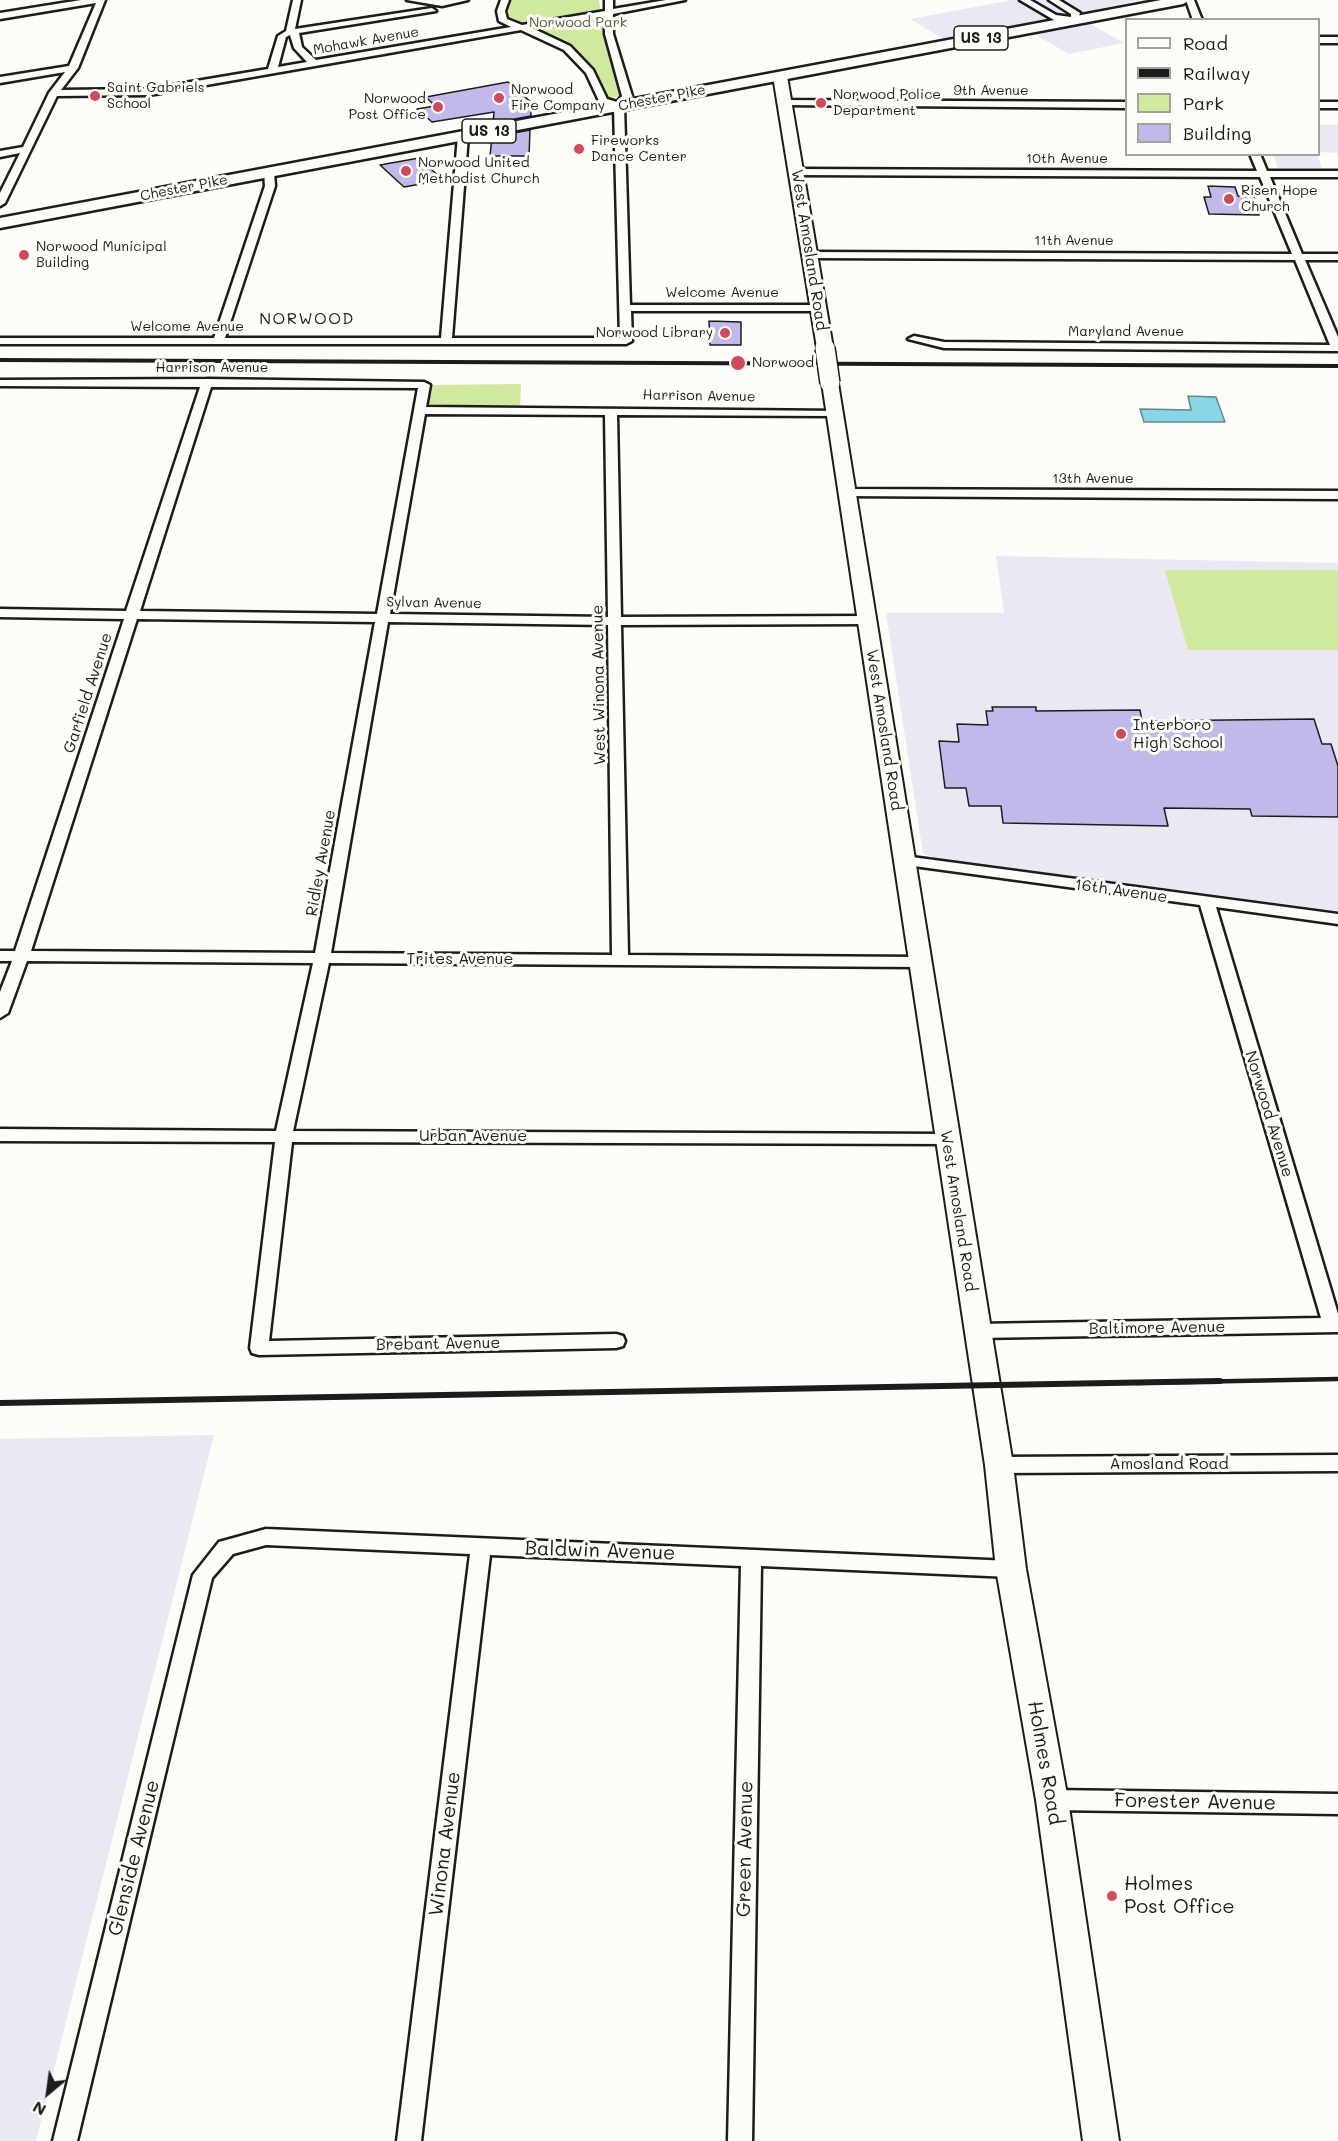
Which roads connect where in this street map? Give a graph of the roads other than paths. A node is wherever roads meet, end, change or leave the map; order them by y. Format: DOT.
graph roads {
  1 [pos="96,0"];
  2 [pos="101,0"];
  3 [pos="297,0"];
  4 [pos="411,0"];
  5 [pos="464,0"];
  6 [pos="506,0"];
  7 [pos="609,0"];
  8 [pos="681,0"];
  9 [pos="1024,0"];
  10 [pos="1053,0"];
  11 [pos="1182,0"];
  12 [pos="1190,0"];
  13 [pos="432,11"];
  14 [pos="608,13"];
  15 [pos="0,16"];
  16 [pos="1197,18"];
  17 [pos="1074,20"];
  18 [pos="518,28"];
  19 [pos="290,32"];
  20 [pos="1320,40"];
  21 [pos="1338,40"];
  22 [pos="314,64"];
  23 [pos="73,68"];
  24 [pos="272,70"];
  25 [pos="780,76"];
  26 [pos="0,80"];
  27 [pos="54,93"];
  28 [pos="784,103"];
  29 [pos="1125,105"];
  30 [pos="1320,105"];
  31 [pos="1338,105"];
  32 [pos="619,106"];
  33 [pos="463,136"];
  34 [pos="27,150"];
  35 [pos="0,154"];
  36 [pos="1255,156"];
  37 [pos="269,172"];
  38 [pos="796,172"];
  39 [pos="1262,173"];
  40 [pos="1338,174"];
  41 [pos="0,203"];
  42 [pos="0,223"];
  43 [pos="810,255"];
  44 [pos="1296,257"];
  45 [pos="1338,257"];
  46 [pos="626,308"];
  47 [pos="818,308"];
  48 [pos="914,339"];
  49 [pos="0,341"];
  50 [pos="218,342"];
  51 [pos="446,342"];
  52 [pos="1337,348"];
  53 [pos="207,382"];
  54 [pos="0,383"];
  55 [pos="424,384"];
  56 [pos="419,410"];
  57 [pos="611,410"];
  58 [pos="835,413"];
  59 [pos="847,493"];
  60 [pos="1338,495"];
  61 [pos="0,613"];
  62 [pos="132,615"];
  63 [pos="383,616"];
  64 [pos="867,620"];
  65 [pos="615,621"];
  66 [pos="904,861"];
  67 [pos="1207,903"];
  68 [pos="1338,920"];
  69 [pos="0,957"];
  70 [pos="21,957"];
  71 [pos="322,958"];
  72 [pos="620,960"];
  73 [pos="920,962"];
  74 [pos="0,1013"];
  75 [pos="0,1135"];
  76 [pos="284,1135"];
  77 [pos="947,1140"];
  78 [pos="1335,1325"];
  79 [pos="977,1331"];
  80 [pos="616,1341"];
  81 [pos="259,1348"];
  82 [pos="985,1386"];
  83 [pos="1338,1463"];
  84 [pos="999,1465"];
  85 [pos="481,1546"];
  86 [pos="751,1558"];
  87 [pos="1011,1569"];
  88 [pos="203,1575"];
  89 [pos="1052,1800"];
  90 [pos="1338,1804"];
  91 [pos="65,2141"];
  92 [pos="409,2141"];
  93 [pos="740,2141"];
  94 [pos="1101,2141"];
  1 -- 15 [label="street"];
  2 -- 23 [label="street"];
  3 -- 19 [label="street"];
  4 -- 5 [label="street"];
  6 -- 18 [label="street"];
  7 -- 14 [label="street"];
  8 -- 14 [label="street, Mohawk Avenue"];
  9 -- 17 [label="street"];
  10 -- 17 [label="street"];
  11 -- 17 [label="main road, Chester Pike / US 13"];
  12 -- 16 [label="street"];
  13 -- 19 [label="street"];
  14 -- 18 [label="street, Mohawk Avenue"];
  14 -- 32 [label="street"];
  17 -- 25 [label="main road, Chester Pike / US 13"];
  18 -- 22 [label="street, Mohawk Avenue"];
  18 -- 32 [label="street"];
  19 -- 22 [label="street"];
  19 -- 24 [label="street"];
  20 -- 21 [label="street"];
  22 -- 24 [label="street, Mohawk Avenue"];
  23 -- 26 [label="street"];
  23 -- 27 [label="street"];
  24 -- 27 [label="street, Mohawk Avenue"];
  25 -- 28 [label="street, West Amosland Road"];
  25 -- 32 [label="main road, Chester Pike / US 13"];
  27 -- 34 [label="street"];
  28 -- 29 [label="street, 9th Avenue"];
  28 -- 38 [label="street, West Amosland Road"];
  30 -- 31 [label="street"];
  32 -- 33 [label="main road, Chester Pike / US 13"];
  32 -- 46 [label="street"];
  33 -- 37 [label="main road, Chester Pike / US 13"];
  33 -- 51 [label="street"];
  34 -- 35 [label="street"];
  34 -- 41 [label="street"];
  36 -- 39 [label="street"];
  37 -- 42 [label="main road, Chester Pike / US 13"];
  37 -- 50 [label="street"];
  38 -- 39 [label="street, 10th Avenue"];
  38 -- 43 [label="street, West Amosland Road"];
  39 -- 40 [label="street, 10th Avenue"];
  39 -- 44 [label="street"];
  43 -- 44 [label="street, 11th Avenue"];
  43 -- 47 [label="street, West Amosland Road"];
  44 -- 45 [label="street, 11th Avenue"];
  44 -- 52 [label="street"];
  46 -- 47 [label="street, Welcome Avenue"];
  46 -- 51 [label="street, Welcome Avenue"];
  47 -- 58 [label="street, West Amosland Road, bridge"];
  48 -- 52 [label="street, Maryland Avenue"];
  49 -- 50 [label="street, Welcome Avenue"];
  50 -- 51 [label="street, Welcome Avenue"];
  53 -- 54 [label="street, Harrison Avenue"];
  53 -- 55 [label="street, Harrison Avenue"];
  53 -- 62 [label="street, Garfield Avenue"];
  55 -- 56 [label="street, Ridley Avenue"];
  56 -- 57 [label="street, Harrison Avenue"];
  56 -- 63 [label="street, Ridley Avenue"];
  57 -- 58 [label="street, Harrison Avenue"];
  57 -- 65 [label="street, West Winona Avenue"];
  58 -- 59 [label="street, West Amosland Road"];
  59 -- 60 [label="street, 13th Avenue"];
  59 -- 64 [label="street, West Amosland Road"];
  61 -- 62 [label="street, Sylvan Avenue"];
  62 -- 63 [label="street, Sylvan Avenue"];
  62 -- 70 [label="street, Garfield Avenue"];
  63 -- 65 [label="street, Sylvan Avenue"];
  63 -- 71 [label="street, Ridley Avenue"];
  64 -- 65 [label="street, Sylvan Avenue"];
  64 -- 66 [label="street, West Amosland Road"];
  65 -- 72 [label="street, West Winona Avenue"];
  66 -- 67 [label="street, 16th Avenue"];
  66 -- 73 [label="street, West Amosland Road"];
  67 -- 68 [label="street, 16th Avenue"];
  67 -- 78 [label="street, Norwood Avenue"];
  69 -- 70 [label="street, Trites Avenue"];
  70 -- 71 [label="street, Trites Avenue"];
  70 -- 74 [label="street, Garfield Avenue"];
  71 -- 72 [label="street, Trites Avenue"];
  71 -- 76 [label="street, Ridley Avenue"];
  72 -- 73 [label="street, Trites Avenue"];
  73 -- 77 [label="street, West Amosland Road"];
  75 -- 76 [label="street, Urban Avenue"];
  76 -- 77 [label="street, Urban Avenue"];
  76 -- 81 [label="street, Ridley Avenue"];
  77 -- 79 [label="street, West Amosland Road"];
  78 -- 79 [label="street, Baltimore Avenue"];
  79 -- 82 [label="street, West Amosland Road"];
  80 -- 81 [label="street, Brebant Avenue"];
  82 -- 84 [label="street, Holmes Road"];
  83 -- 84 [label="street, Amosland Road"];
  84 -- 87 [label="street, Holmes Road"];
  85 -- 86 [label="street, Baldwin Avenue"];
  85 -- 88 [label="street, Baldwin Avenue"];
  85 -- 92 [label="street, Winona Avenue"];
  86 -- 87 [label="street, Baldwin Avenue"];
  86 -- 93 [label="street, Green Avenue"];
  87 -- 89 [label="street, Holmes Road"];
  88 -- 91 [label="street, Glenside Avenue"];
  89 -- 90 [label="street, Forester Avenue"];
  89 -- 94 [label="street, Holmes Road"];
}
